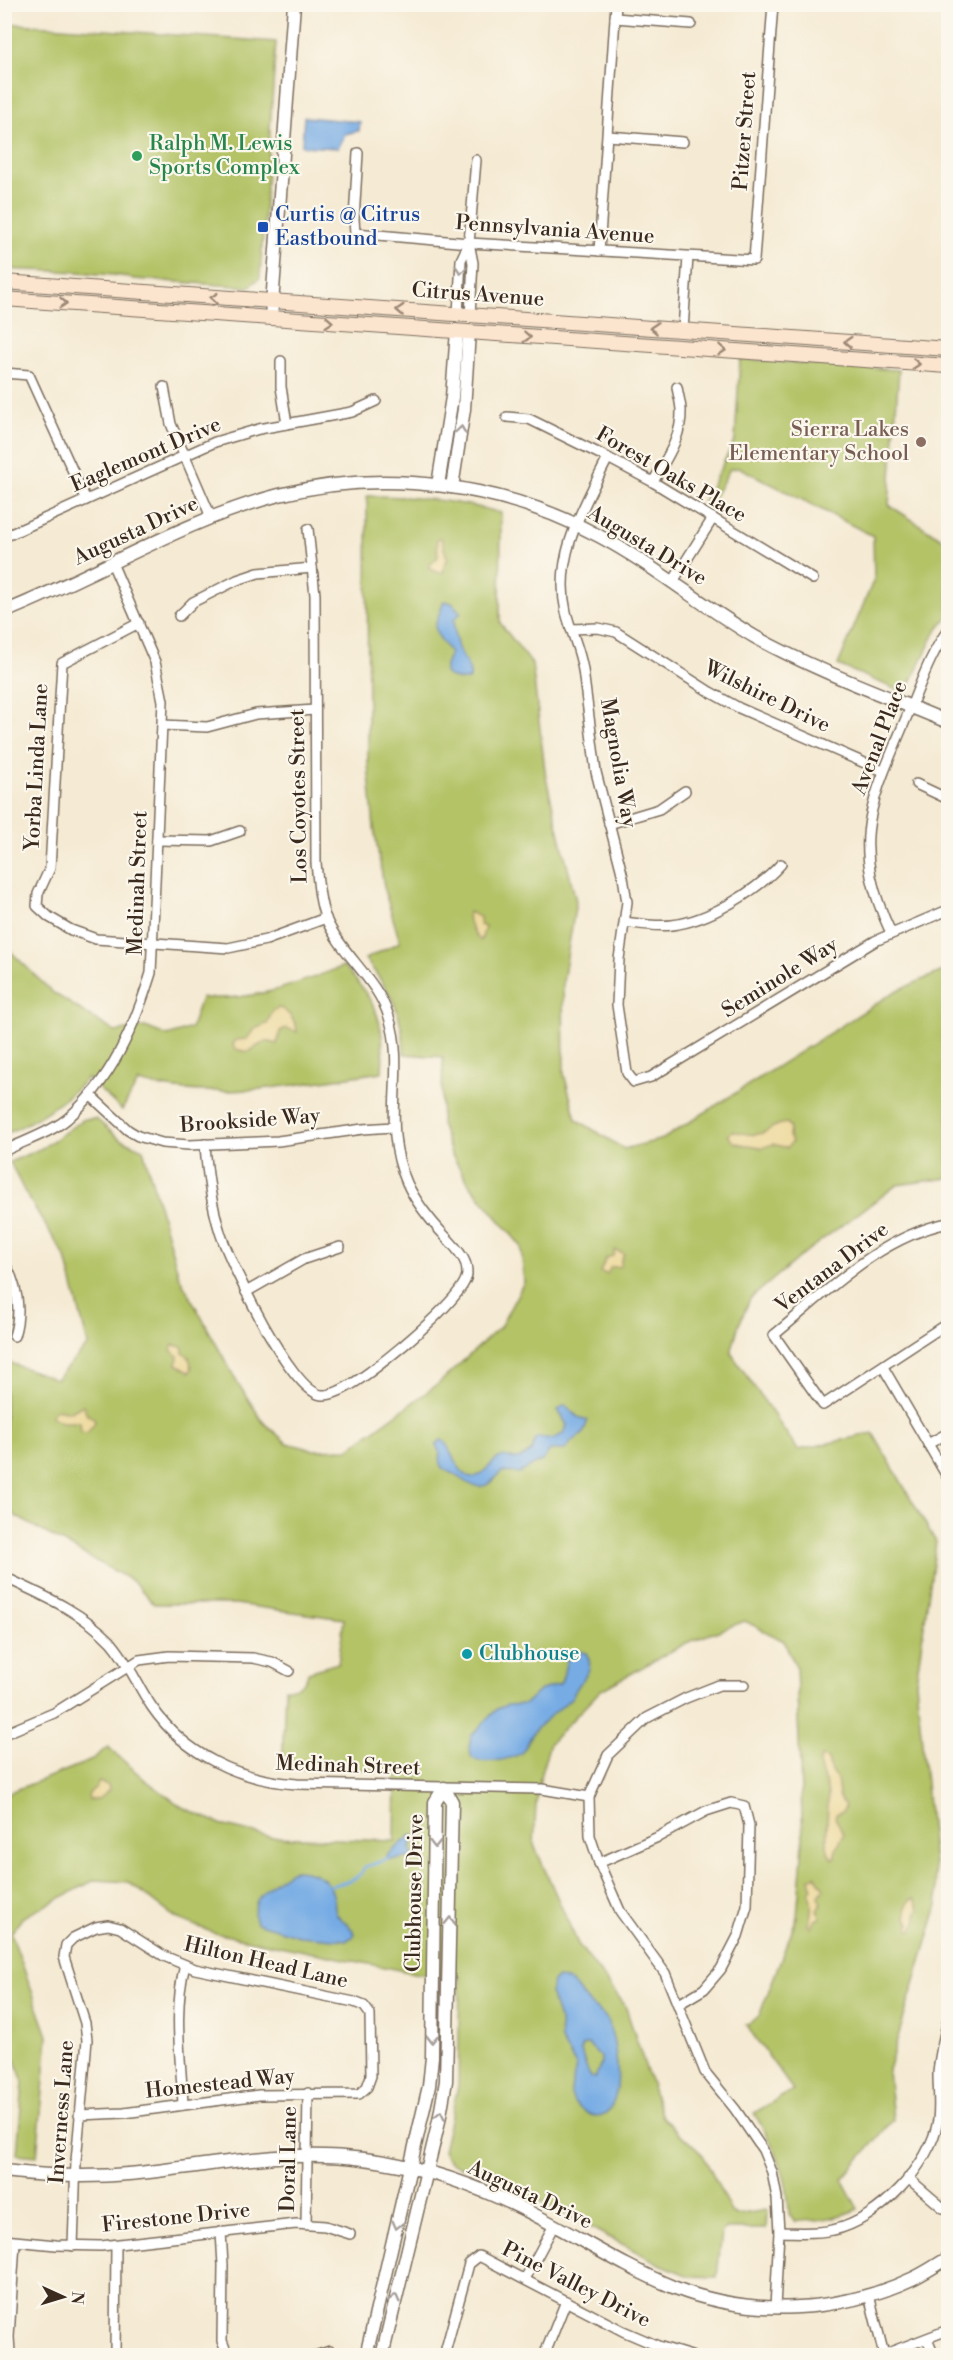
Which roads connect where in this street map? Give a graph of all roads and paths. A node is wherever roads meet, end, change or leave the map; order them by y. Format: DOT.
graph roads {
  1 [pos="294,4"];
  2 [pos="616,4"];
  3 [pos="773,4"];
  4 [pos="615,18"];
  5 [pos="691,24"];
  6 [pos="608,136"];
  7 [pos="683,142"];
  8 [pos="358,153"];
  9 [pos="476,160"];
  10 [pos="469,243"];
  11 [pos="599,251"];
  12 [pos="688,256"];
  13 [pos="754,260"];
  14 [pos="4,282"];
  15 [pos="4,299"];
  16 [pos="273,302"];
  17 [pos="464,314"];
  18 [pos="271,318"];
  19 [pos="683,330"];
  20 [pos="463,332"];
  21 [pos="948,350"];
  22 [pos="281,361"];
  23 [pos="948,366"];
  24 [pos="4,373"];
  25 [pos="164,387"];
  26 [pos="676,387"];
  27 [pos="376,401"];
  28 [pos="507,417"];
  29 [pos="287,424"];
  30 [pos="184,455"];
  31 [pos="608,458"];
  32 [pos="653,482"];
  33 [pos="438,486"];
  34 [pos="452,487"];
  35 [pos="86,500"];
  36 [pos="211,518"];
  37 [pos="713,518"];
  38 [pos="575,524"];
  39 [pos="308,529"];
  40 [pos="4,537"];
  41 [pos="112,563"];
  42 [pos="312,568"];
  43 [pos="813,579"];
  44 [pos="672,583"];
  45 [pos="4,612"];
  46 [pos="179,616"];
  47 [pos="139,623"];
  48 [pos="572,629"];
  49 [pos="948,630"];
  50 [pos="911,706"];
  51 [pos="315,710"];
  52 [pos="948,722"];
  53 [pos="162,725"];
  54 [pos="883,771"];
  55 [pos="916,784"];
  56 [pos="685,791"];
  57 [pos="948,799"];
  58 [pos="609,824"];
  59 [pos="240,831"];
  60 [pos="158,840"];
  61 [pos="781,864"];
  62 [pos="948,910"];
  63 [pos="326,918"];
  64 [pos="625,922"];
  65 [pos="891,933"];
  66 [pos="154,942"];
  67 [pos="634,1082"];
  68 [pos="90,1095"];
  69 [pos="393,1127"];
  70 [pos="205,1144"];
  71 [pos="4,1150"];
  72 [pos="948,1223"];
  73 [pos="340,1247"];
  74 [pos="4,1262"];
  75 [pos="246,1292"];
  76 [pos="948,1323"];
  77 [pos="14,1336"];
  78 [pos="883,1366"];
  79 [pos="948,1433"];
  80 [pos="928,1444"];
  81 [pos="948,1478"];
  82 [pos="4,1577"];
  83 [pos="128,1666"];
  84 [pos="289,1671"];
  85 [pos="744,1684"];
  86 [pos="4,1734"];
  87 [pos="444,1788"];
  88 [pos="589,1797"];
  89 [pos="599,1863"];
  90 [pos="64,1949"];
  91 [pos="185,1965"];
  92 [pos="679,2004"];
  93 [pos="948,2020"];
  94 [pos="364,2091"];
  95 [pos="308,2093"];
  96 [pos="183,2105"];
  97 [pos="944,2107"];
  98 [pos="79,2115"];
  99 [pos="307,2155"];
  100 [pos="411,2168"];
  101 [pos="4,2171"];
  102 [pos="427,2172"];
  103 [pos="75,2177"];
  104 [pos="908,2178"];
  105 [pos="943,2208"];
  106 [pos="306,2224"];
  107 [pos="554,2225"];
  108 [pos="221,2232"];
  109 [pos="778,2232"];
  110 [pos="350,2234"];
  111 [pos="4,2240"];
  112 [pos="15,2242"];
  113 [pos="116,2245"];
  114 [pos="73,2246"];
  115 [pos="948,2258"];
  116 [pos="525,2279"];
  117 [pos="868,2295"];
  118 [pos="566,2301"];
  119 [pos="775,2308"];
  120 [pos="948,2330"];
  121 [pos="927,2339"];
  122 [pos="330,2351"];
  123 [pos="657,2351"];
  124 [pos="10,2353"];
  125 [pos="228,2353"];
  126 [pos="115,2355"];
  127 [pos="315,2355"];
  128 [pos="366,2355"];
  129 [pos="382,2355"];
  130 [pos="444,2355"];
  131 [pos="544,2355"];
  132 [pos="691,2355"];
  133 [pos="882,2355"];
  134 [pos="934,2355"];
  1 -- 16 [label="street"];
  2 -- 4 [label="street"];
  3 -- 13 [label="street, Pitzer Street"];
  4 -- 5 [label="street"];
  4 -- 6 [label="street"];
  6 -- 7 [label="street"];
  6 -- 11 [label="street"];
  8 -- 10 [label="street, Pennsylvania Avenue"];
  9 -- 10 [label="street"];
  10 -- 11 [label="street, Pennsylvania Avenue"];
  10 -- 17 [label="street"];
  11 -- 12 [label="street, Pennsylvania Avenue"];
  12 -- 13 [label="street, Pennsylvania Avenue"];
  12 -- 19 [label="street"];
  16 -- 14 [label="main road, Citrus Avenue, one-way"];
  15 -- 18 [label="main road, Citrus Avenue, one-way"];
  17 -- 16 [label="main road, Citrus Avenue, one-way"];
  16 -- 18 [label="street"];
  19 -- 17 [label="main road, Citrus Avenue, one-way"];
  17 -- 20 [label="main road"];
  18 -- 20 [label="main road, Citrus Avenue, one-way"];
  21 -- 19 [label="main road, Citrus Avenue, one-way"];
  20 -- 23 [label="main road, Citrus Avenue, one-way"];
  20 -- 33 [label="street"];
  34 -- 20 [label="street, one-way"];
  22 -- 29 [label="street"];
  24 -- 35 [label="street"];
  25 -- 30 [label="street"];
  26 -- 32 [label="street"];
  27 -- 29 [label="street, Eaglemont Drive"];
  28 -- 31 [label="street, Forest Oaks Place"];
  29 -- 30 [label="street, Eaglemont Drive"];
  30 -- 35 [label="street, Eaglemont Drive"];
  30 -- 36 [label="street"];
  31 -- 32 [label="street, Forest Oaks Place"];
  31 -- 38 [label="street, Magnolia Way"];
  32 -- 37 [label="street, Forest Oaks Place"];
  33 -- 34 [label="street, Augusta Drive"];
  33 -- 36 [label="street, Augusta Drive"];
  34 -- 38 [label="street, Augusta Drive"];
  35 -- 40 [label="street, Eaglemont Drive"];
  36 -- 41 [label="street, Augusta Drive"];
  37 -- 43 [label="street, Forest Oaks Place"];
  37 -- 44 [label="street"];
  38 -- 44 [label="street, Augusta Drive"];
  38 -- 48 [label="street, Magnolia Way"];
  39 -- 42 [label="street, Los Coyotes Street"];
  41 -- 45 [label="street, Augusta Drive"];
  41 -- 47 [label="street, Medinah Street"];
  42 -- 46 [label="street"];
  42 -- 51 [label="street, Los Coyotes Street"];
  44 -- 50 [label="street, Augusta Drive"];
  47 -- 53 [label="street, Medinah Street"];
  47 -- 66 [label="street, Yorba Linda Lane"];
  48 -- 54 [label="street, Wilshire Drive"];
  48 -- 58 [label="street, Magnolia Way"];
  49 -- 50 [label="street, Avenal Place"];
  50 -- 52 [label="street, Augusta Drive"];
  50 -- 54 [label="street, Avenal Place"];
  51 -- 53 [label="street"];
  51 -- 63 [label="street, Los Coyotes Street"];
  53 -- 60 [label="street, Medinah Street"];
  54 -- 65 [label="street, Avenal Place"];
  55 -- 57 [label="street"];
  56 -- 58 [label="street"];
  58 -- 64 [label="street, Magnolia Way"];
  59 -- 60 [label="street"];
  60 -- 66 [label="street, Medinah Street"];
  61 -- 64 [label="street"];
  62 -- 65 [label="street, Seminole Way"];
  63 -- 66 [label="street"];
  63 -- 69 [label="street, Los Coyotes Street"];
  64 -- 67 [label="street, Magnolia Way"];
  65 -- 67 [label="street, Seminole Way"];
  66 -- 68 [label="street, Medinah Street"];
  68 -- 70 [label="street, Brookside Way"];
  68 -- 71 [label="street, Medinah Street"];
  69 -- 70 [label="street, Brookside Way"];
  69 -- 75 [label="street, Los Coyotes Street"];
  70 -- 75 [label="street"];
  72 -- 78 [label="street, Ventana Drive"];
  73 -- 75 [label="street"];
  74 -- 77 [label="street"];
  76 -- 78 [label="street"];
  78 -- 80 [label="street"];
  79 -- 80 [label="street"];
  80 -- 81 [label="street"];
  82 -- 83 [label="street, Medinah Street"];
  83 -- 84 [label="street"];
  83 -- 86 [label="street"];
  83 -- 87 [label="street, Medinah Street"];
  85 -- 88 [label="street"];
  87 -- 88 [label="street, Medinah Street"];
  87 -- 100 [label="street, Clubhouse Drive, one-way"];
  102 -- 87 [label="street, Clubhouse Drive, one-way"];
  88 -- 89 [label="street"];
  89 -- 92 [label="street"];
  89 -- 92 [label="street"];
  90 -- 91 [label="street, Hilton Head Lane"];
  90 -- 98 [label="street, Inverness Lane"];
  91 -- 94 [label="street, Hilton Head Lane"];
  91 -- 96 [label="street"];
  92 -- 109 [label="street"];
  93 -- 97 [label="street"];
  94 -- 95 [label="street, Homestead Way"];
  95 -- 96 [label="street, Homestead Way"];
  95 -- 99 [label="street, Doral Lane"];
  96 -- 98 [label="street, Homestead Way"];
  97 -- 104 [label="street"];
  98 -- 103 [label="street, Inverness Lane"];
  99 -- 100 [label="street, Augusta Drive"];
  99 -- 103 [label="street, Augusta Drive"];
  99 -- 106 [label="street, Doral Lane"];
  100 -- 102 [label="street, Augusta Drive"];
  100 -- 128 [label="street, Clubhouse Drive, one-way"];
  101 -- 103 [label="street, Augusta Drive"];
  102 -- 107 [label="street, Augusta Drive"];
  129 -- 102 [label="street, Clubhouse Drive, one-way"];
  103 -- 114 [label="street, Inverness Lane"];
  104 -- 105 [label="street"];
  104 -- 109 [label="street"];
  106 -- 108 [label="street, Firestone Drive"];
  106 -- 110 [label="street, Firestone Drive"];
  107 -- 116 [label="street"];
  107 -- 119 [label="street, Augusta Drive"];
  108 -- 113 [label="street, Firestone Drive"];
  108 -- 125 [label="street"];
  109 -- 119 [label="street"];
  111 -- 112 [label="street, Firestone Drive"];
  112 -- 114 [label="street, Firestone Drive"];
  112 -- 124 [label="street"];
  113 -- 114 [label="street, Firestone Drive"];
  113 -- 126 [label="street"];
  115 -- 117 [label="street, Augusta Drive"];
  116 -- 118 [label="street, Pine Valley Drive"];
  116 -- 130 [label="street, Pine Valley Drive"];
  117 -- 119 [label="street, Augusta Drive"];
  117 -- 133 [label="street"];
  118 -- 123 [label="street, Pine Valley Drive"];
  118 -- 131 [label="street"];
  120 -- 121 [label="street"];
  121 -- 133 [label="street"];
  121 -- 134 [label="street"];
  122 -- 127 [label="street"];
  123 -- 132 [label="street, Pine Valley Drive"];
}
